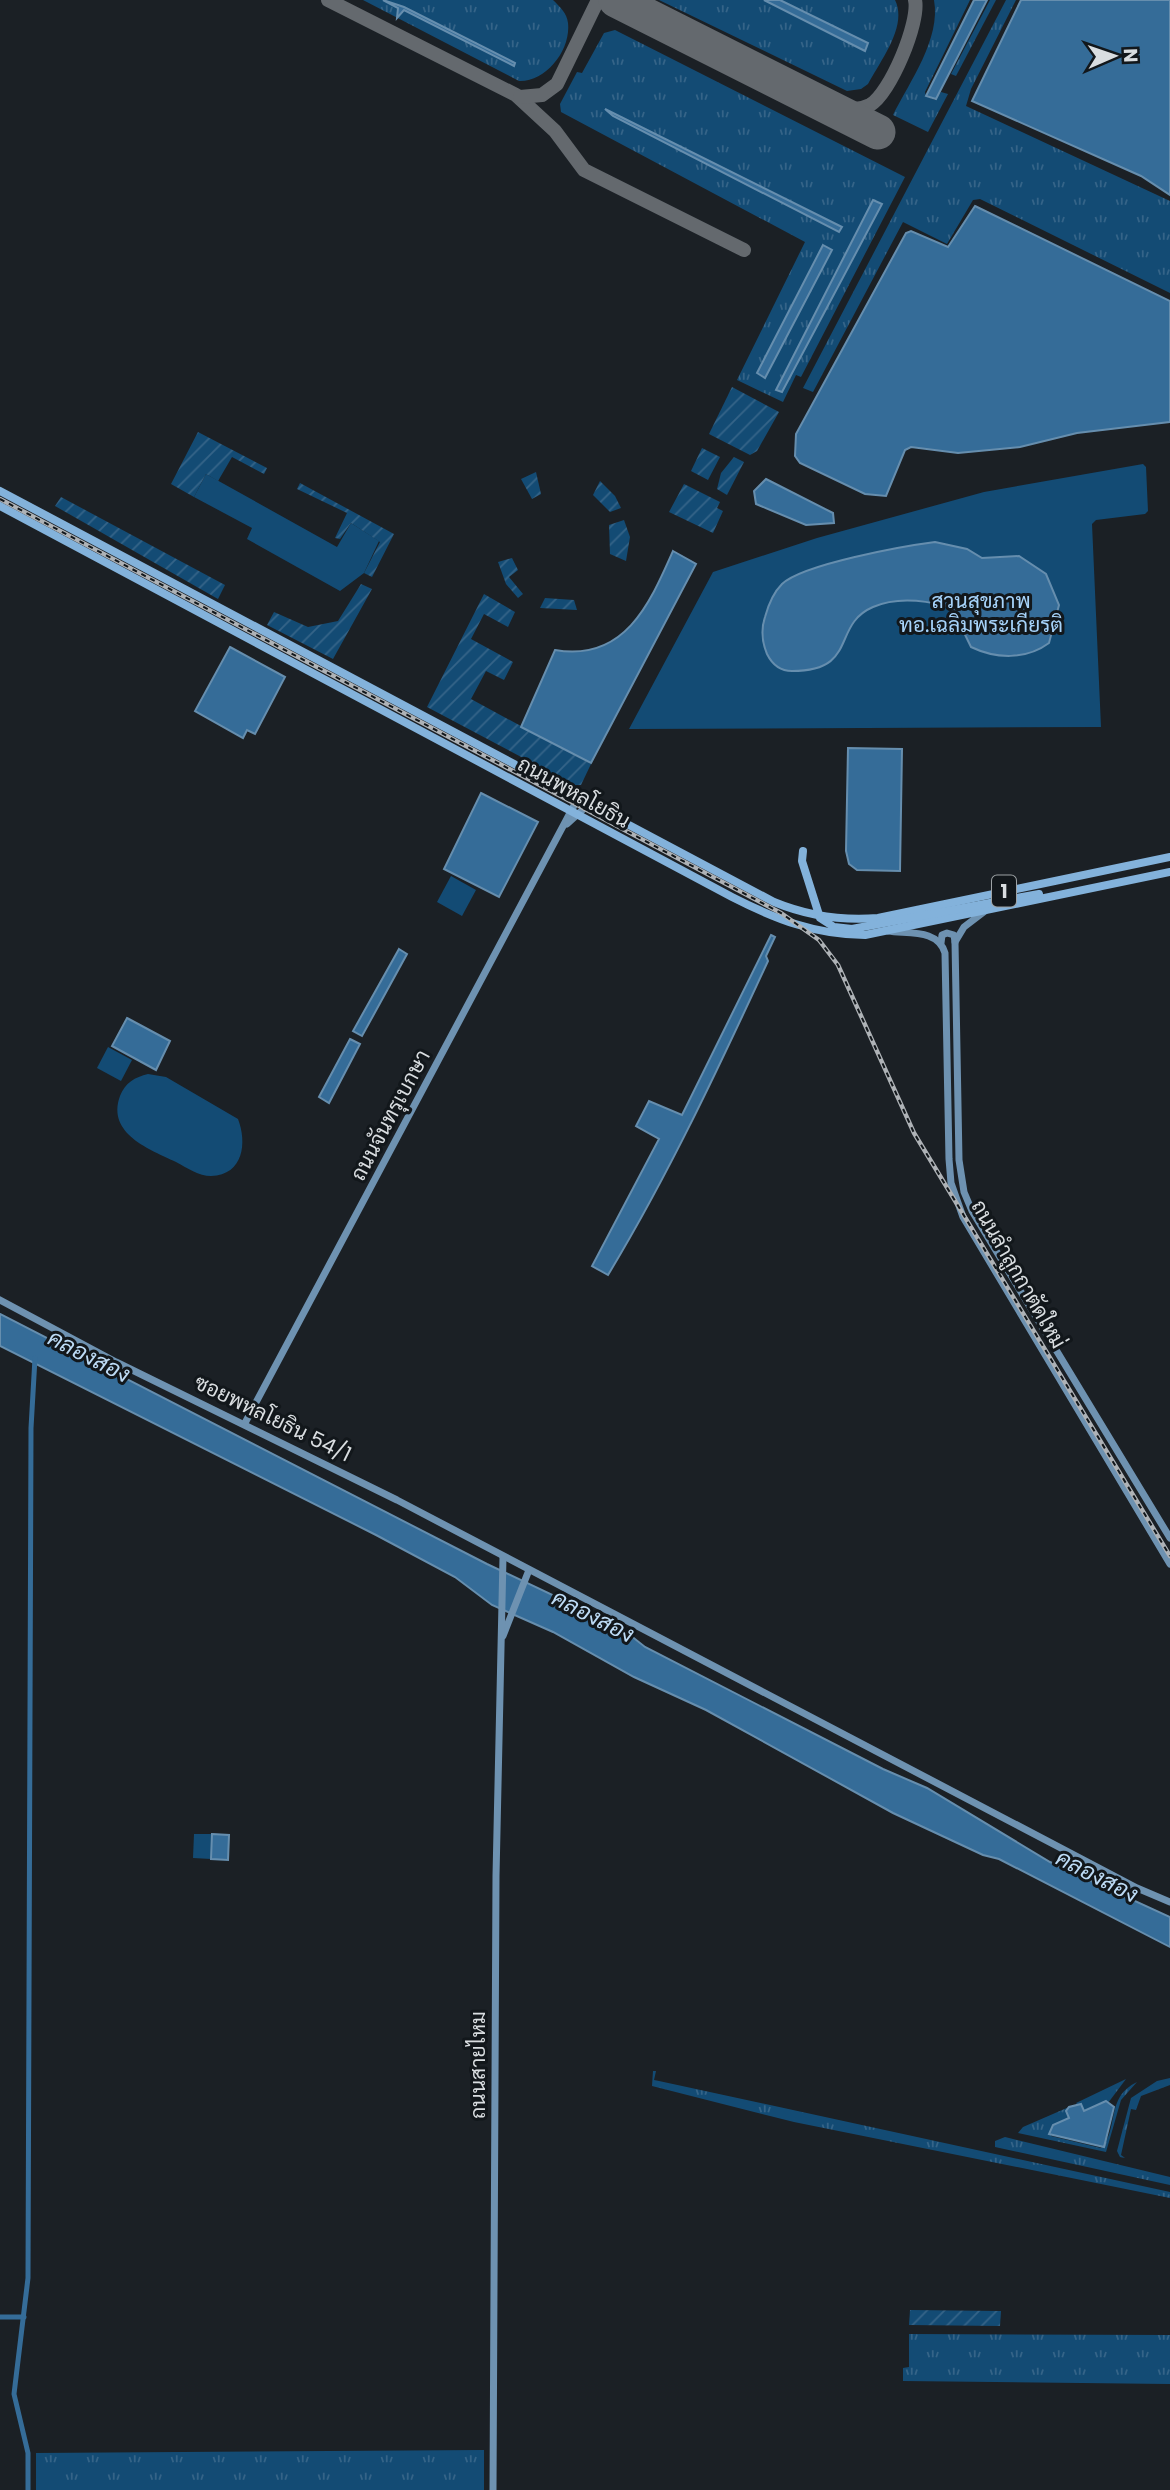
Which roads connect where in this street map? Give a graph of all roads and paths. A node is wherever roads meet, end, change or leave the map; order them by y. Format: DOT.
graph roads {
  1 [pos="0,491"];
  2 [pos="0,506"];
  3 [pos="334,668"];
  4 [pos="327,682"];
  5 [pos="578,798"];
  6 [pos="589,804"];
  7 [pos="575,813"];
  8 [pos="803,851"];
  9 [pos="1170,857"];
  10 [pos="1135,864"];
  11 [pos="1170,872"];
  12 [pos="1136,879"];
  13 [pos="1067,893"];
  14 [pos="986,911"];
  15 [pos="888,931"];
  16 [pos="955,942"];
  17 [pos="941,943"];
  18 [pos="0,1300"];
  19 [pos="245,1423"];
  20 [pos="1105,1429"];
  21 [pos="1095,1436"];
  22 [pos="1170,1538"];
  23 [pos="503,1557"];
  24 [pos="1170,1564"];
  25 [pos="528,1574"];
  26 [pos="502,1640"];
  27 [pos="1170,1902"];
  28 [pos="493,2490"];
  1 -- 3 [label="main road, ถนนพหลโยธิน"];
  2 -- 4 [label="main road, ถนนพหลโยธิน"];
  3 -- 4 [label="main road"];
  3 -- 5 [label="main road, ถนนพหลโยธิน"];
  4 -- 7 [label="main road, ถนนพหลโยธิน"];
  5 -- 6 [label="main road, ถนนพหลโยธิน"];
  5 -- 7 [label="main road, ถนนจันทรุเบกษา"];
  6 -- 7 [label="main road, ถนนจันทรุเบกษา"];
  6 -- 10 [label="main road, ถนนพหลโยธิน / 1"];
  7 -- 15 [label="main road, ถนนพหลโยธิน / 1"];
  7 -- 19 [label="main road, ถนนจันทรุเบกษา"];
  8 -- 13 [label="main road, bridge"];
  9 -- 10 [label="main road, ถนนพหลโยธิน / 1"];
  10 -- 12 [label="main road"];
  11 -- 12 [label="main road, ถนนพหลโยธิน / 1"];
  12 -- 13 [label="main road, ถนนพหลโยธิน / 1"];
  13 -- 14 [label="main road, ถนนพหลโยธิน / 1"];
  14 -- 15 [label="main road, ถนนพหลโยธิน / 1"];
  14 -- 16 [label="main road"];
  15 -- 17 [label="main road"];
  16 -- 17 [label="main road"];
  16 -- 20 [label="main road, ถนนลำลูกกาตัดใหม่"];
  17 -- 21 [label="main road, ถนนลำลูกกาตัดใหม่"];
  18 -- 19 [label="main road, ซอยพหลโยธิน 54/1"];
  19 -- 23 [label="main road, ซอยพหลโยธิน 54/1"];
  20 -- 21 [label="main road"];
  20 -- 22 [label="main road, ถนนลำลูกกาตัดใหม่"];
  21 -- 24 [label="main road, ถนนลำลูกกาตัดใหม่"];
  23 -- 25 [label="main road, ซอยพหลโยธิน 54/1"];
  23 -- 26 [label="main road, ถนนสายไหม"];
  25 -- 26 [label="main road, ถนนสายไหม"];
  25 -- 27 [label="main road, ซอยพหลโยธิน 54/1"];
  26 -- 28 [label="main road, ถนนสายไหม"];
}
